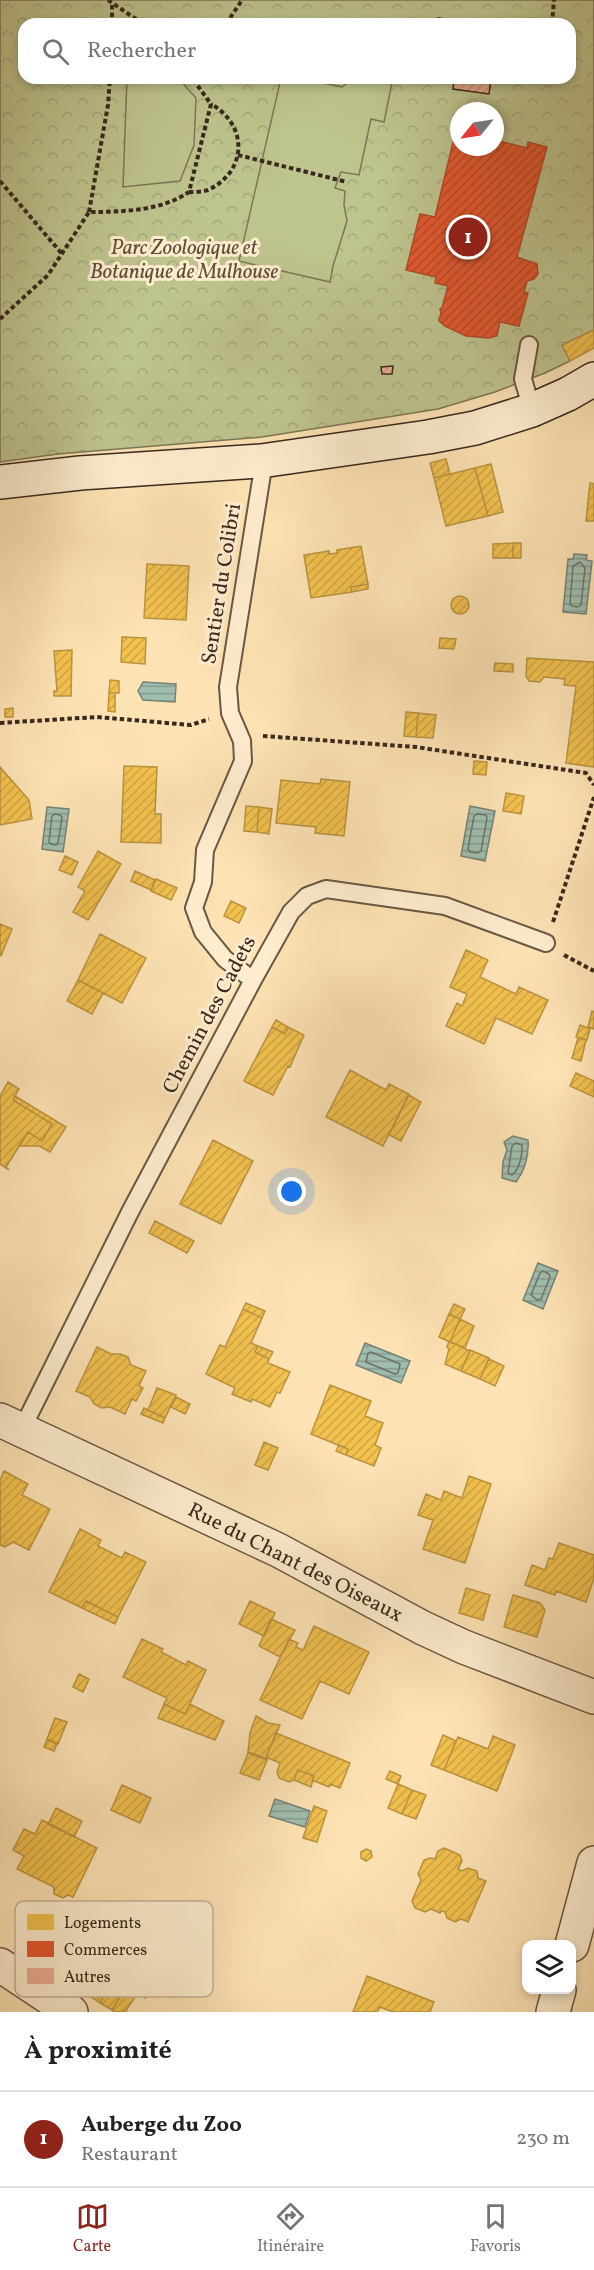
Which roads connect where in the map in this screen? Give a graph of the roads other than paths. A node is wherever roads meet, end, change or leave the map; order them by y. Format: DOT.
graph roads {
  1 [pos="529,345"];
  2 [pos="594,379"];
  3 [pos="532,410"];
  4 [pos="261,461"];
  5 [pos="0,482"];
  6 [pos="546,943"];
  7 [pos="253,980"];
  8 [pos="11,1425"];
  9 [pos="594,1696"];
  10 [pos="594,1863"];
  11 [pos="573,1940"];
  12 [pos="0,1965"];
  13 [pos="15,1975"];
  14 [pos="558,1994"];
  15 [pos="48,1997"];
  16 [pos="71,2012"];
  17 [pos="553,2012"];
  1 -- 3 [label="lane"];
  2 -- 3 [label="street"];
  3 -- 4 [label="street"];
  4 -- 5 [label="street"];
  4 -- 7 [label="lane, Sentier du Colibri"];
  6 -- 7 [label="lane, Chemin des Cadets"];
  7 -- 8 [label="lane, Chemin des Cadets"];
  8 -- 9 [label="street, Rue du Chant des Oiseaux"];
  10 -- 11 [label="street"];
  12 -- 13 [label="street"];
  14 -- 17 [label="street"];
  15 -- 16 [label="street"];
}
